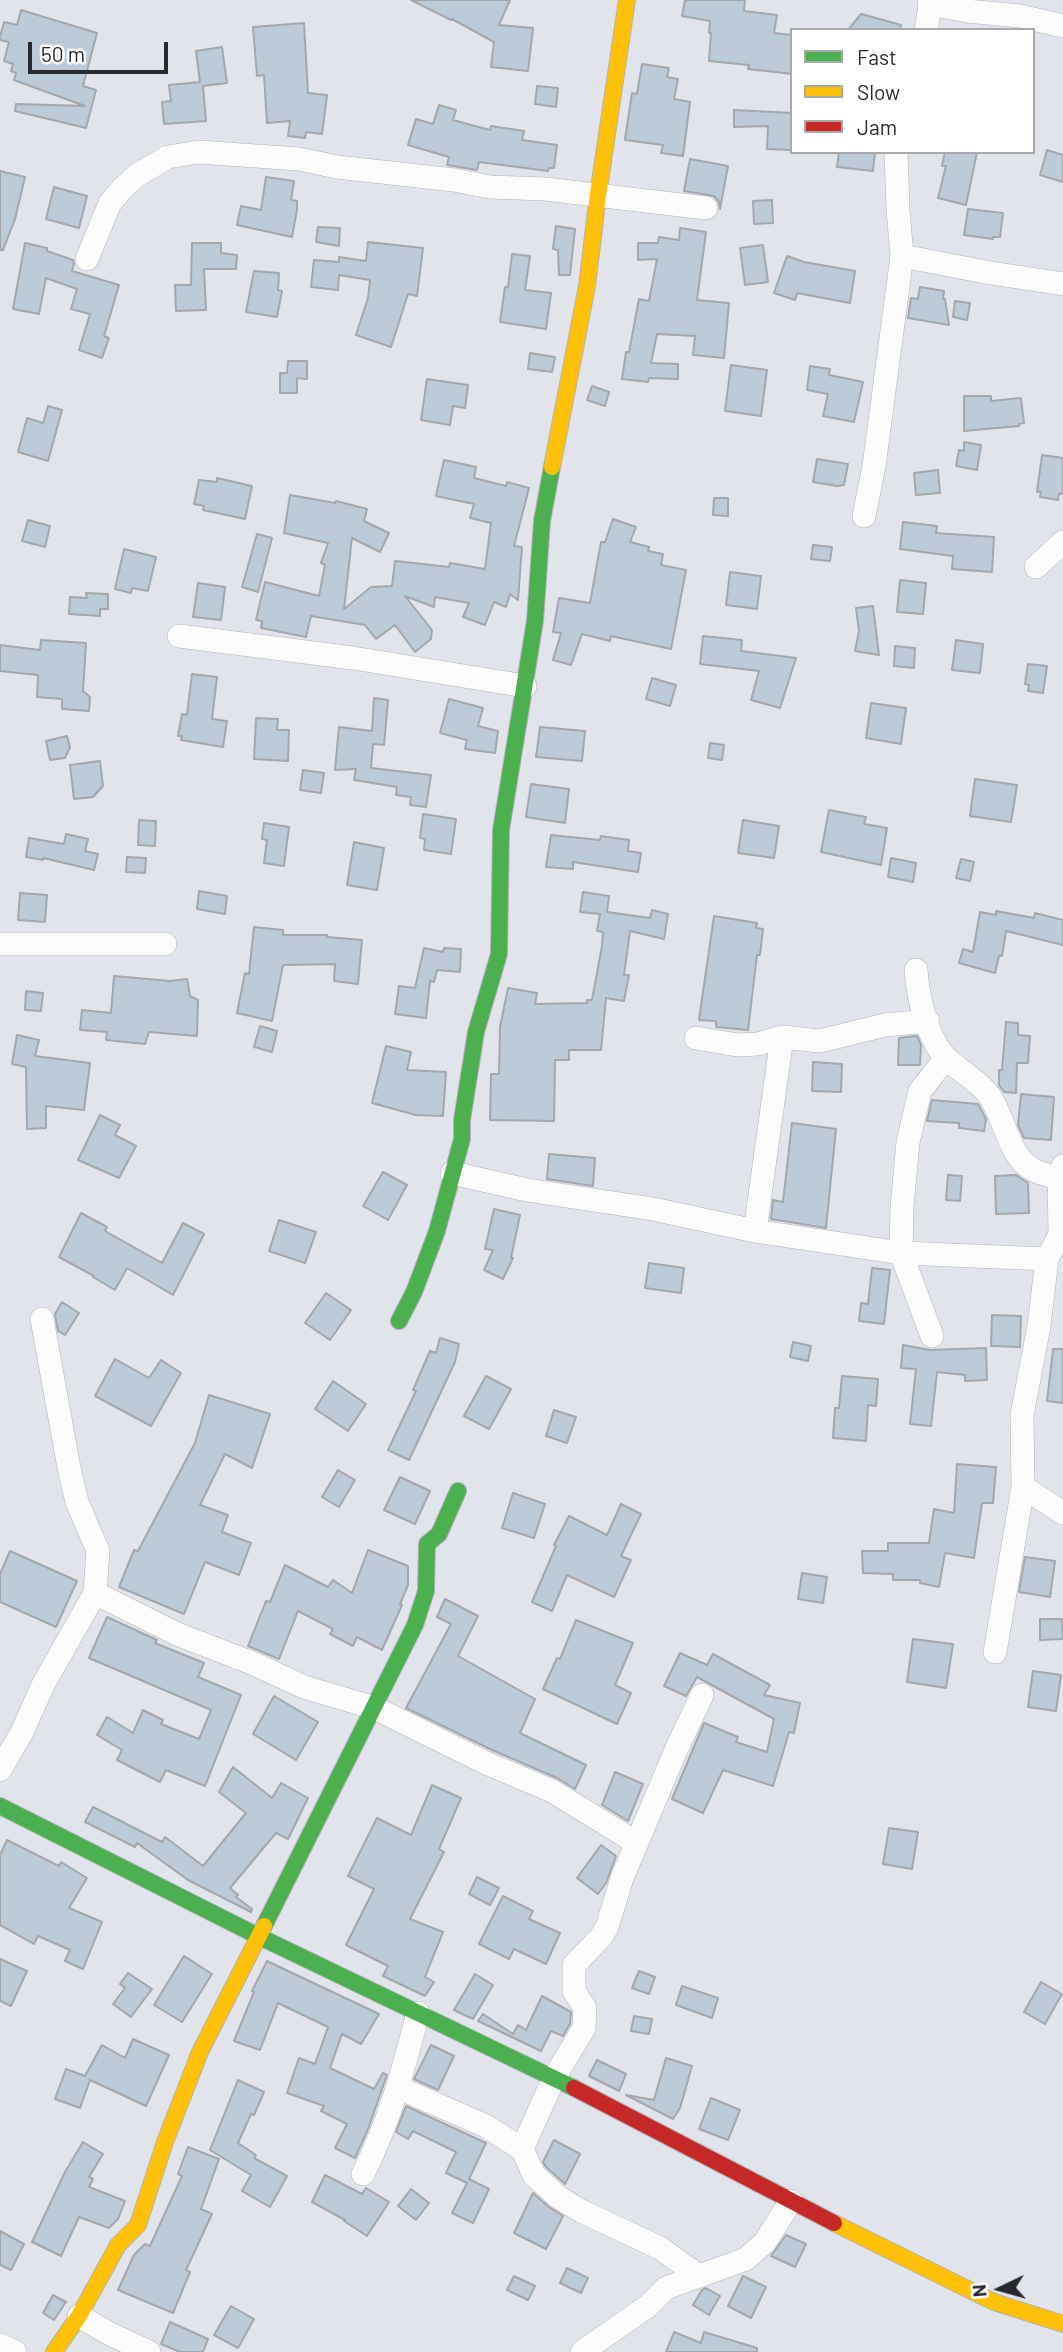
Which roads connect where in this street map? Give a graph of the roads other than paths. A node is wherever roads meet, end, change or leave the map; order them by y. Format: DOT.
graph roads {
  1 [pos="627,0"];
  2 [pos="930,2"];
  3 [pos="1063,26"];
  4 [pos="926,28"];
  5 [pos="896,154"];
  6 [pos="598,195"];
  7 [pos="706,208"];
  8 [pos="902,256"];
  9 [pos="87,259"];
  10 [pos="1063,284"];
  11 [pos="864,516"];
  12 [pos="1063,542"];
  13 [pos="1036,567"];
  14 [pos="179,636"];
  15 [pos="525,686"];
  16 [pos="0,944"];
  17 [pos="166,944"];
  18 [pos="916,970"];
  19 [pos="928,1021"];
  20 [pos="782,1037"];
  21 [pos="696,1038"];
  22 [pos="946,1058"];
  23 [pos="452,1173"];
  24 [pos="1061,1175"];
  25 [pos="755,1231"];
  26 [pos="901,1253"];
  27 [pos="1047,1259"];
  28 [pos="42,1319"];
  29 [pos="399,1321"];
  30 [pos="932,1336"];
  31 [pos="1023,1487"];
  32 [pos="458,1491"];
  33 [pos="1063,1513"];
  34 [pos="95,1593"];
  35 [pos="995,1652"];
  36 [pos="702,1695"];
  37 [pos="375,1708"];
  38 [pos="0,1770"];
  39 [pos="0,1805"];
  40 [pos="637,1843"];
  41 [pos="258,1937"];
  42 [pos="418,2014"];
  43 [pos="554,2078"];
  44 [pos="399,2088"];
  45 [pos="522,2149"];
  46 [pos="363,2174"];
  47 [pos="791,2201"];
  48 [pos="699,2276"];
  49 [pos="79,2316"];
  50 [pos="1062,2322"];
  51 [pos="0,2345"];
  52 [pos="15,2352"];
  53 [pos="54,2352"];
  54 [pos="149,2352"];
  55 [pos="582,2352"];
  1 -- 6 [label="street"];
  2 -- 3 [label="street"];
  2 -- 4 [label="street"];
  5 -- 8 [label="street"];
  6 -- 7 [label="street"];
  6 -- 9 [label="street"];
  6 -- 15 [label="street"];
  8 -- 10 [label="street"];
  8 -- 11 [label="street"];
  12 -- 13 [label="street"];
  14 -- 15 [label="street"];
  15 -- 23 [label="street"];
  16 -- 17 [label="street"];
  18 -- 19 [label="street"];
  19 -- 20 [label="street"];
  19 -- 22 [label="street"];
  20 -- 21 [label="street"];
  20 -- 25 [label="street"];
  22 -- 24 [label="street"];
  22 -- 26 [label="street"];
  23 -- 25 [label="street"];
  23 -- 29 [label="street"];
  24 -- 27 [label="street"];
  25 -- 26 [label="street"];
  26 -- 27 [label="street"];
  26 -- 30 [label="street"];
  27 -- 31 [label="street"];
  28 -- 34 [label="street"];
  31 -- 33 [label="street"];
  31 -- 35 [label="street"];
  32 -- 37 [label="street"];
  34 -- 37 [label="street"];
  34 -- 38 [label="street"];
  36 -- 40 [label="street"];
  37 -- 40 [label="street"];
  37 -- 41 [label="street"];
  39 -- 41 [label="street"];
  40 -- 43 [label="street"];
  41 -- 42 [label="street"];
  41 -- 49 [label="street"];
  42 -- 43 [label="street"];
  42 -- 44 [label="street"];
  43 -- 45 [label="street"];
  43 -- 47 [label="street"];
  44 -- 45 [label="street"];
  44 -- 46 [label="street"];
  45 -- 48 [label="street"];
  47 -- 48 [label="street"];
  47 -- 50 [label="street"];
  48 -- 55 [label="street"];
  49 -- 53 [label="street"];
  49 -- 54 [label="street"];
  51 -- 52 [label="street"];
}
